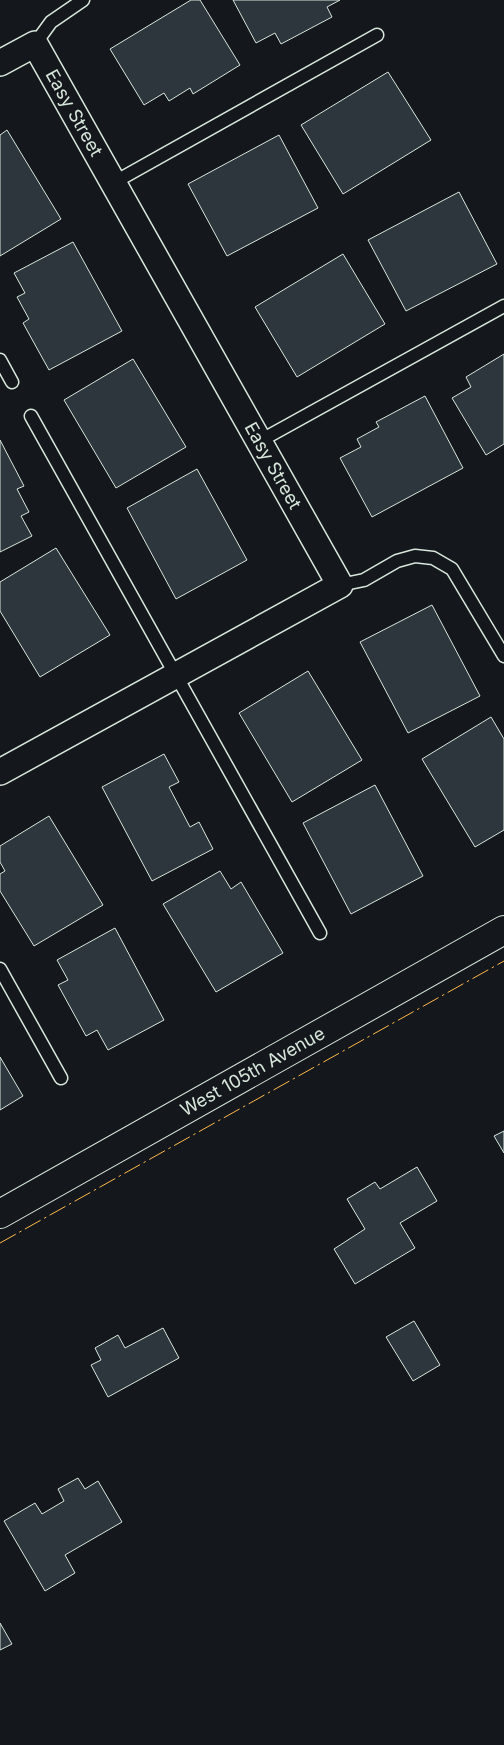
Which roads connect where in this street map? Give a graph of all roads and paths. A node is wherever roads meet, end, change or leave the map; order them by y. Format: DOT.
graph roads {
  1 [pos="83,0"];
  2 [pos="377,35"];
  3 [pos="35,44"];
  4 [pos="0,63"];
  5 [pos="113,183"];
  6 [pos="504,306"];
  7 [pos="0,360"];
  8 [pos="12,382"];
  9 [pos="31,416"];
  10 [pos="258,442"];
  11 [pos="340,585"];
  12 [pos="504,656"];
  13 [pos="174,675"];
  14 [pos="0,772"];
  15 [pos="504,930"];
  16 [pos="320,933"];
  17 [pos="0,970"];
  18 [pos="61,1078"];
  19 [pos="0,1214"];
  1 -- 3 [label="lane"];
  2 -- 5 [label="lane"];
  3 -- 4 [label="street"];
  3 -- 5 [label="street, Easy Street"];
  5 -- 10 [label="street, Easy Street"];
  6 -- 10 [label="lane"];
  7 -- 8 [label="lane"];
  9 -- 13 [label="lane"];
  10 -- 11 [label="street, Easy Street"];
  11 -- 12 [label="lane"];
  11 -- 13 [label="street"];
  13 -- 14 [label="street"];
  13 -- 16 [label="lane"];
  15 -- 19 [label="street, West 105th Avenue"];
  17 -- 18 [label="lane"];
}
